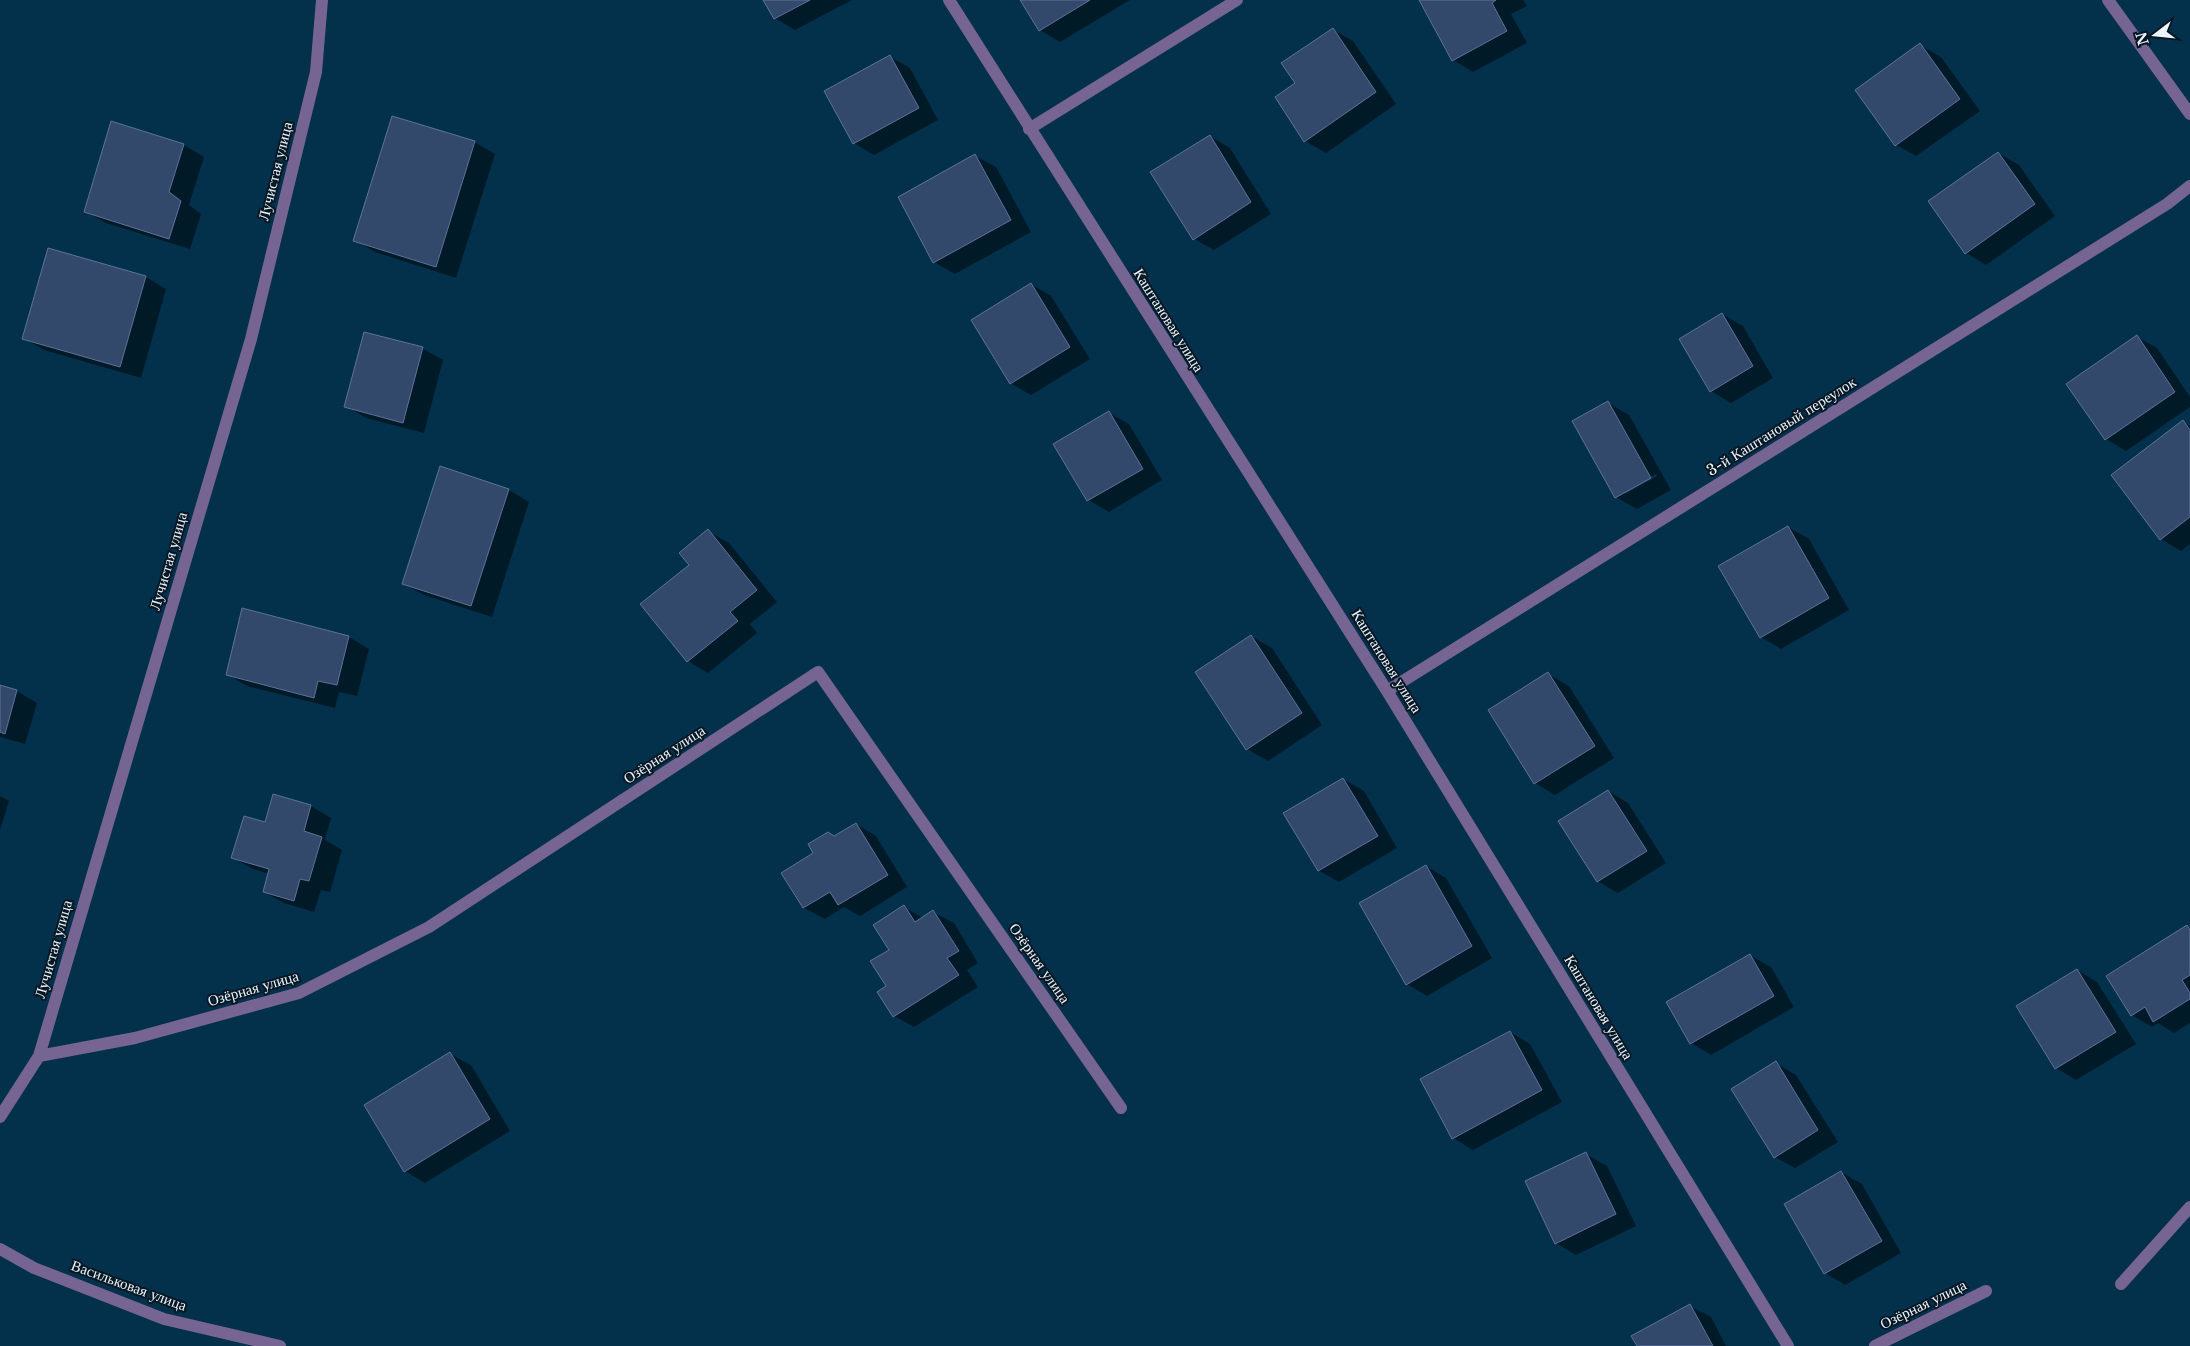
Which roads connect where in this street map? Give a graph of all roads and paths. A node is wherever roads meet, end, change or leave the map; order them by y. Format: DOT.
graph roads {
  1 [pos="322,0"];
  2 [pos="949,0"];
  3 [pos="1236,0"];
  4 [pos="2108,0"];
  5 [pos="2190,114"];
  6 [pos="1029,129"];
  7 [pos="2190,186"];
  8 [pos="1387,691"];
  9 [pos="39,1056"];
  10 [pos="1121,1108"];
  11 [pos="0,1117"];
  12 [pos="2190,1208"];
  13 [pos="0,1250"];
  14 [pos="2122,1284"];
  15 [pos="1986,1291"];
  16 [pos="280,1346"];
  17 [pos="1788,1346"];
  18 [pos="1875,1346"];
  1 -- 9 [label="street, Лучистая улица"];
  2 -- 6 [label="street, Каштановая улица"];
  3 -- 6 [label="street"];
  4 -- 5 [label="street"];
  6 -- 8 [label="street, Каштановая улица"];
  7 -- 8 [label="street, 3-й Каштановый переулок"];
  8 -- 17 [label="street, Каштановая улица"];
  9 -- 10 [label="street, Озёрная улица"];
  9 -- 11 [label="street, Лучистая улица"];
  12 -- 14 [label="street"];
  13 -- 16 [label="street, Васильковая улица"];
  15 -- 18 [label="street, Озёрная улица"];
}
